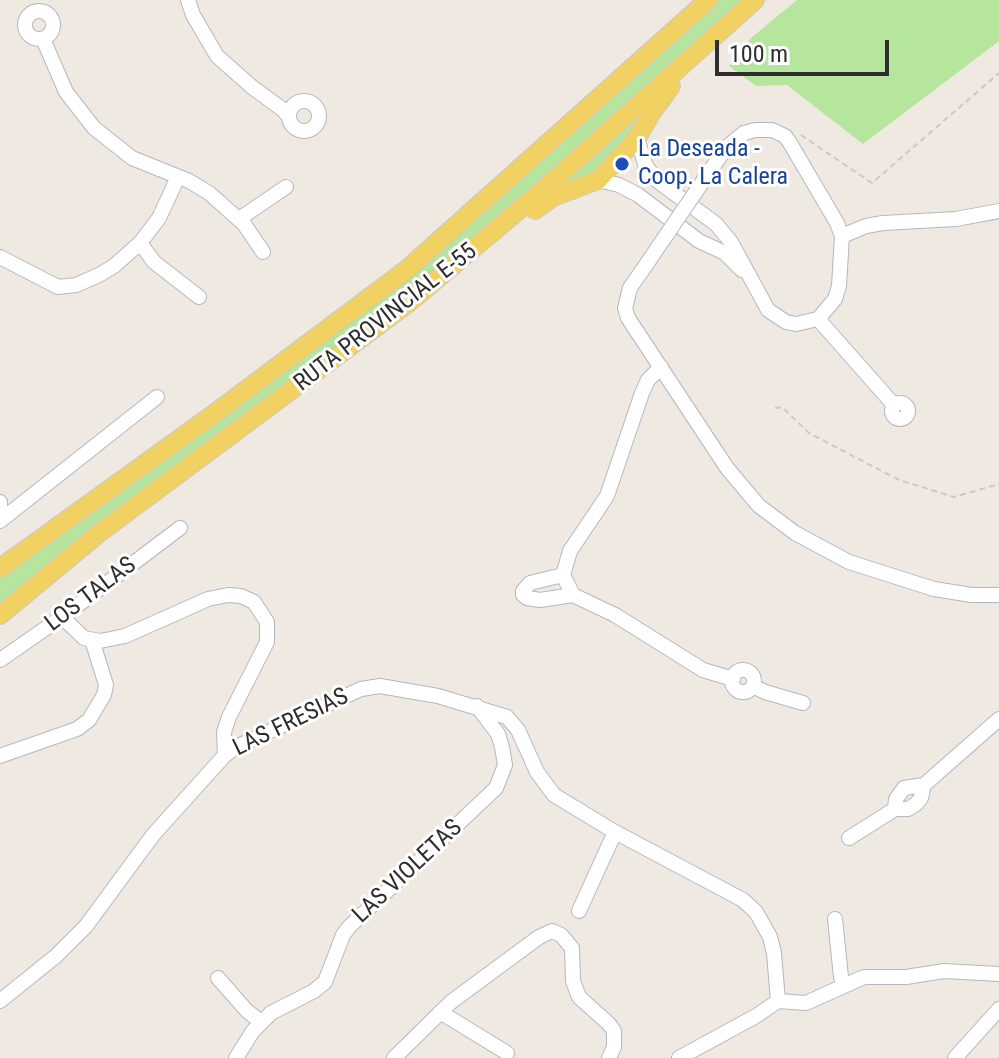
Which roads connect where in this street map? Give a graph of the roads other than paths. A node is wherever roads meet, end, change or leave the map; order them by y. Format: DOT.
graph roads {
  1 [pos="188,0"];
  2 [pos="708,0"];
  3 [pos="755,0"];
  4 [pos="768,0"];
  5 [pos="43,39"];
  6 [pos="287,111"];
  7 [pos="637,138"];
  8 [pos="178,177"];
  9 [pos="598,180"];
  10 [pos="286,187"];
  11 [pos="999,211"];
  12 [pos="239,219"];
  13 [pos="716,224"];
  14 [pos="842,236"];
  15 [pos="699,241"];
  16 [pos="140,243"];
  17 [pos="263,252"];
  18 [pos="0,257"];
  19 [pos="750,280"];
  20 [pos="199,297"];
  21 [pos="407,304"];
  22 [pos="818,319"];
  23 [pos="661,367"];
  24 [pos="157,397"];
  25 [pos="894,405"];
  26 [pos="0,502"];
  27 [pos="0,519"];
  28 [pos="180,528"];
  29 [pos="5,564"];
  30 [pos="563,575"];
  31 [pos="573,595"];
  32 [pos="999,595"];
  33 [pos="0,615"];
  34 [pos="62,617"];
  35 [pos="92,640"];
  36 [pos="0,660"];
  37 [pos="803,703"];
  38 [pos="477,706"];
  39 [pos="999,719"];
  40 [pos="225,755"];
  41 [pos="0,756"];
  42 [pos="615,832"];
  43 [pos="849,838"];
  44 [pos="579,911"];
  45 [pos="835,919"];
  46 [pos="999,974"];
  47 [pos="218,978"];
  48 [pos="845,985"];
  49 [pos="0,1001"];
  50 [pos="778,1001"];
  51 [pos="999,1009"];
  52 [pos="440,1012"];
  53 [pos="261,1022"];
  54 [pos="507,1053"];
  55 [pos="236,1058"];
  56 [pos="394,1058"];
  57 [pos="609,1058"];
  58 [pos="679,1058"];
  59 [pos="955,1058"];
  1 -- 6 [label="street"];
  2 -- 29 [label="main road, RUTA PROVINCIAL E-55"];
  3 -- 21 [label="main road, RUTA PROVINCIAL E-55"];
  4 -- 7 [label="main road"];
  5 -- 8 [label="street"];
  7 -- 9 [label="main road"];
  7 -- 13 [label="street"];
  8 -- 12 [label="street"];
  8 -- 16 [label="street"];
  9 -- 15 [label="street"];
  9 -- 21 [label="main road"];
  10 -- 12 [label="street"];
  11 -- 14 [label="street"];
  12 -- 17 [label="street"];
  13 -- 15 [label="street"];
  13 -- 19 [label="street"];
  14 -- 22 [label="street"];
  14 -- 23 [label="street, bridge"];
  15 -- 19 [label="street"];
  16 -- 18 [label="street"];
  16 -- 20 [label="street"];
  19 -- 22 [label="street"];
  21 -- 33 [label="main road, RUTA PROVINCIAL E-55"];
  22 -- 25 [label="street"];
  23 -- 30 [label="street"];
  23 -- 32 [label="street"];
  24 -- 27 [label="street"];
  26 -- 27 [label="street"];
  28 -- 34 [label="street, LOS TALAS"];
  30 -- 31 [label="street"];
  30 -- 31 [label="street"];
  31 -- 37 [label="street"];
  34 -- 35 [label="street"];
  34 -- 36 [label="street, LOS TALAS"];
  35 -- 40 [label="street"];
  35 -- 41 [label="street"];
  38 -- 40 [label="street, LAS FRESIAS"];
  38 -- 42 [label="street, LAS FRESIAS"];
  38 -- 53 [label="street, LAS VIOLETAS"];
  39 -- 43 [label="street"];
  40 -- 49 [label="street, LAS FRESIAS"];
  42 -- 44 [label="street"];
  42 -- 50 [label="street, LAS FRESIAS"];
  45 -- 48 [label="street"];
  46 -- 48 [label="street"];
  47 -- 53 [label="street"];
  48 -- 50 [label="street"];
  50 -- 58 [label="street"];
  51 -- 59 [label="street"];
  52 -- 54 [label="street"];
  52 -- 56 [label="street"];
  52 -- 57 [label="street"];
  53 -- 55 [label="street, LAS VIOLETAS"];
}
